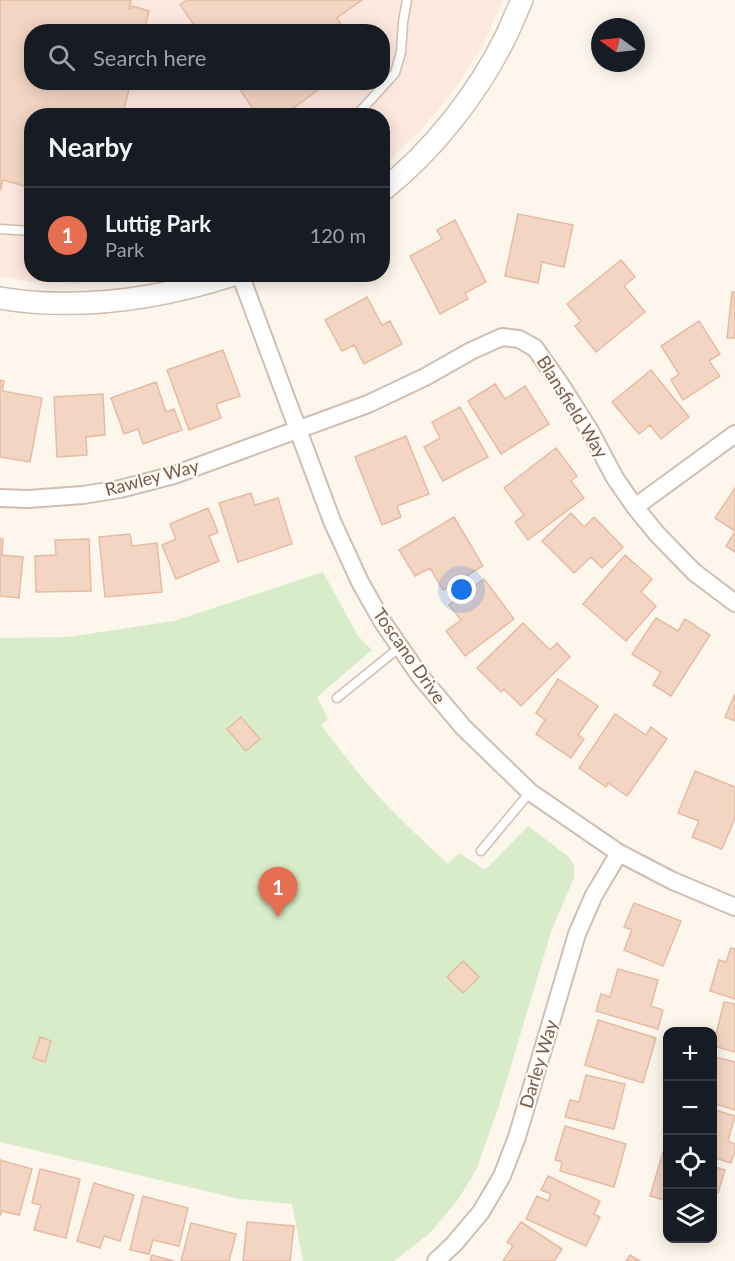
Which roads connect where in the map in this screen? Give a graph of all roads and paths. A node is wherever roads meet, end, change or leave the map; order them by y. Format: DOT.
graph roads {
  1 [pos="407,0"];
  2 [pos="522,0"];
  3 [pos="390,79"];
  4 [pos="380,90"];
  5 [pos="363,108"];
  6 [pos="390,184"];
  7 [pos="0,229"];
  8 [pos="24,230"];
  9 [pos="212,282"];
  10 [pos="241,282"];
  11 [pos="0,298"];
  12 [pos="298,430"];
  13 [pos="735,434"];
  14 [pos="0,498"];
  15 [pos="635,507"];
  16 [pos="735,603"];
  17 [pos="400,647"];
  18 [pos="337,698"];
  19 [pos="530,792"];
  20 [pos="481,851"];
  21 [pos="619,853"];
  22 [pos="735,907"];
  23 [pos="436,1261"];
  1 -- 3 [label="lane"];
  2 -- 6 [label="street"];
  4 -- 5 [label="lane"];
  7 -- 8 [label="lane"];
  9 -- 11 [label="street"];
  10 -- 12 [label="street, Toscano Drive"];
  12 -- 14 [label="street, Rawley Way"];
  12 -- 15 [label="street, Blansfield Way"];
  12 -- 17 [label="street, Toscano Drive"];
  13 -- 15 [label="street"];
  15 -- 16 [label="street, Blansfield Way"];
  17 -- 18 [label="lane"];
  17 -- 19 [label="street, Toscano Drive"];
  19 -- 20 [label="lane"];
  19 -- 21 [label="street, Toscano Drive"];
  21 -- 22 [label="street, Toscano Drive"];
  21 -- 23 [label="street, Darley Way"];
}
